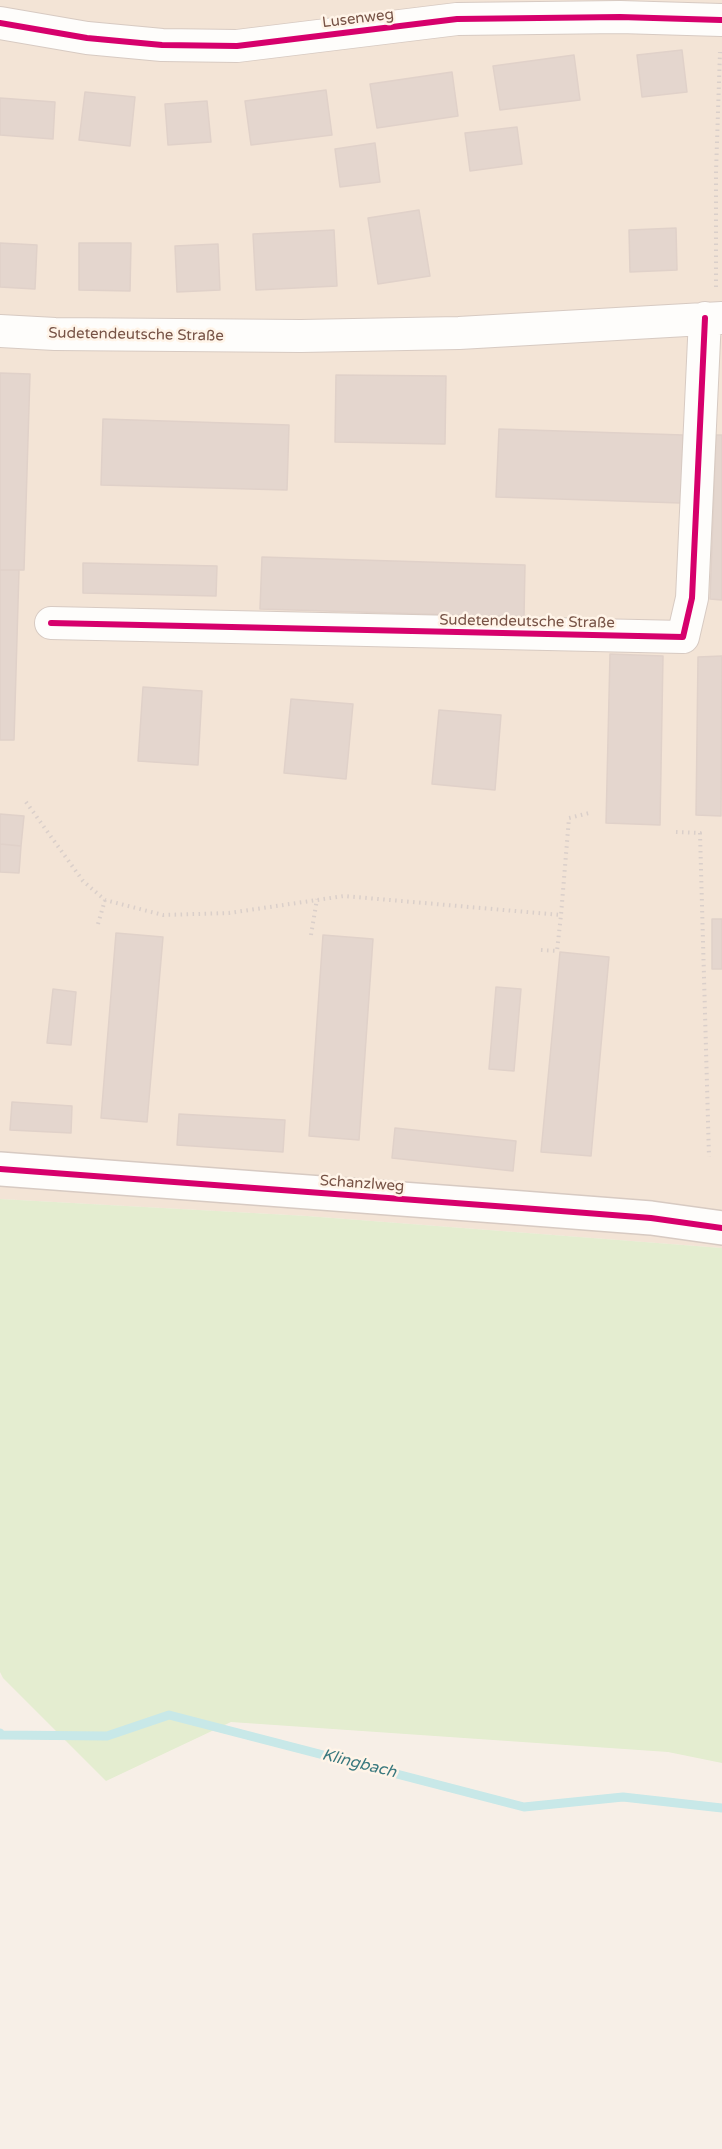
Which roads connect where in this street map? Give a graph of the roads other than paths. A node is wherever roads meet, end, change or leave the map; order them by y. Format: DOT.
graph roads {
  1 [pos="458,10"];
  2 [pos="721,20"];
  3 [pos="0,23"];
  4 [pos="714,318"];
  5 [pos="0,331"];
  6 [pos="51,623"];
  7 [pos="0,1169"];
  8 [pos="722,1228"];
  1 -- 2 [label="street, Lusenweg"];
  1 -- 3 [label="street, Lusenweg"];
  4 -- 5 [label="street, Sudetendeutsche Straße"];
  4 -- 6 [label="street, Sudetendeutsche Straße"];
  7 -- 8 [label="street, Schanzlweg"];
}
